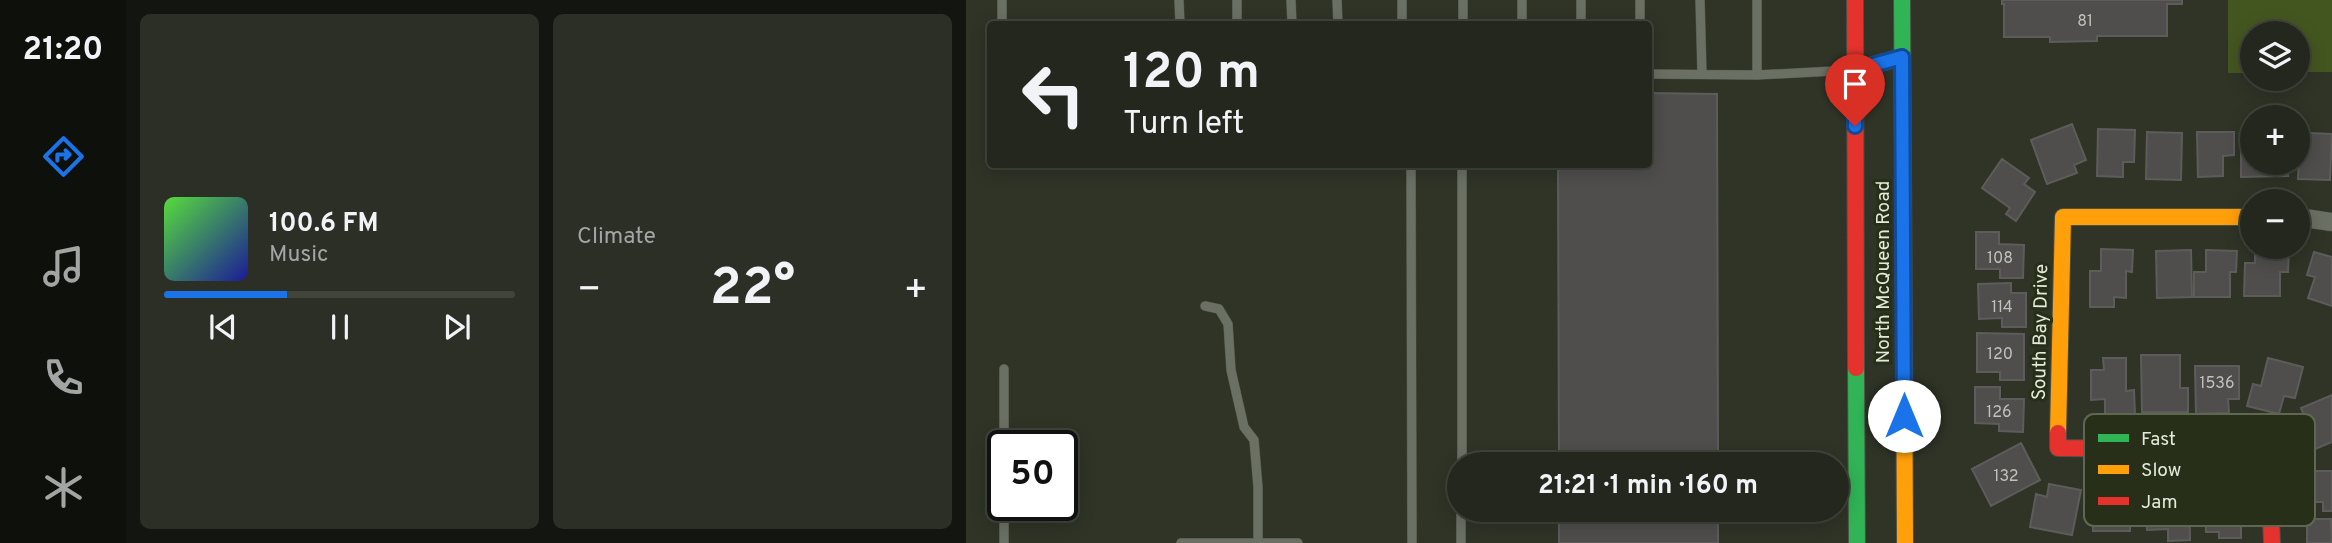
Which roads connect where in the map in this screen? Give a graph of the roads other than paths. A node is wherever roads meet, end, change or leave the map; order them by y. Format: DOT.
graph roads {
  1 [pos="1002,0"];
  2 [pos="1179,0"];
  3 [pos="1237,0"];
  4 [pos="1291,0"];
  5 [pos="1337,0"];
  6 [pos="1402,0"];
  7 [pos="1462,0"];
  8 [pos="1521,0"];
  9 [pos="1581,0"];
  10 [pos="1640,0"];
  11 [pos="1700,0"];
  12 [pos="1757,0"];
  13 [pos="1855,0"];
  14 [pos="1902,0"];
  15 [pos="1002,21"];
  16 [pos="1180,21"];
  17 [pos="1237,21"];
  18 [pos="1292,21"];
  19 [pos="1338,21"];
  20 [pos="1402,21"];
  21 [pos="1463,21"];
  22 [pos="1522,21"];
  23 [pos="1581,21"];
  24 [pos="1640,21"];
  25 [pos="1902,57"];
  26 [pos="1855,70"];
  27 [pos="1652,74"];
  28 [pos="1702,74"];
  29 [pos="1757,75"];
  30 [pos="1411,168"];
  31 [pos="1462,168"];
  32 [pos="2240,217"];
  33 [pos="2310,219"];
  34 [pos="2332,222"];
  35 [pos="1205,306"];
  36 [pos="1004,369"];
  37 [pos="1004,430"];
  38 [pos="2084,448"];
  39 [pos="1461,452"];
  40 [pos="1004,521"];
  41 [pos="1461,522"];
  42 [pos="1258,542"];
  43 [pos="1004,543"];
  44 [pos="1181,543"];
  45 [pos="1298,543"];
  46 [pos="1412,543"];
  47 [pos="1461,543"];
  48 [pos="1857,543"];
  49 [pos="1905,543"];
  1 -- 15 [label="lane"];
  2 -- 16 [label="lane"];
  3 -- 17 [label="lane"];
  4 -- 18 [label="lane"];
  5 -- 19 [label="lane"];
  6 -- 20 [label="lane"];
  7 -- 21 [label="lane"];
  8 -- 22 [label="lane"];
  9 -- 23 [label="lane"];
  10 -- 24 [label="lane"];
  11 -- 28 [label="lane"];
  12 -- 29 [label="lane"];
  13 -- 26 [label="main road, North McQueen Road"];
  14 -- 25 [label="main road, North McQueen Road"];
  25 -- 26 [label="main road"];
  25 -- 49 [label="main road, North McQueen Road"];
  26 -- 29 [label="lane"];
  26 -- 48 [label="main road, North McQueen Road"];
  27 -- 28 [label="lane"];
  28 -- 29 [label="lane"];
  30 -- 46 [label="lane"];
  31 -- 39 [label="lane"];
  32 -- 38 [label="main road, South Bay Drive"];
  33 -- 34 [label="street"];
  35 -- 42 [label="lane"];
  36 -- 37 [label="lane"];
  40 -- 43 [label="lane"];
  41 -- 47 [label="lane"];
  42 -- 44 [label="lane"];
  42 -- 45 [label="lane"];
}
